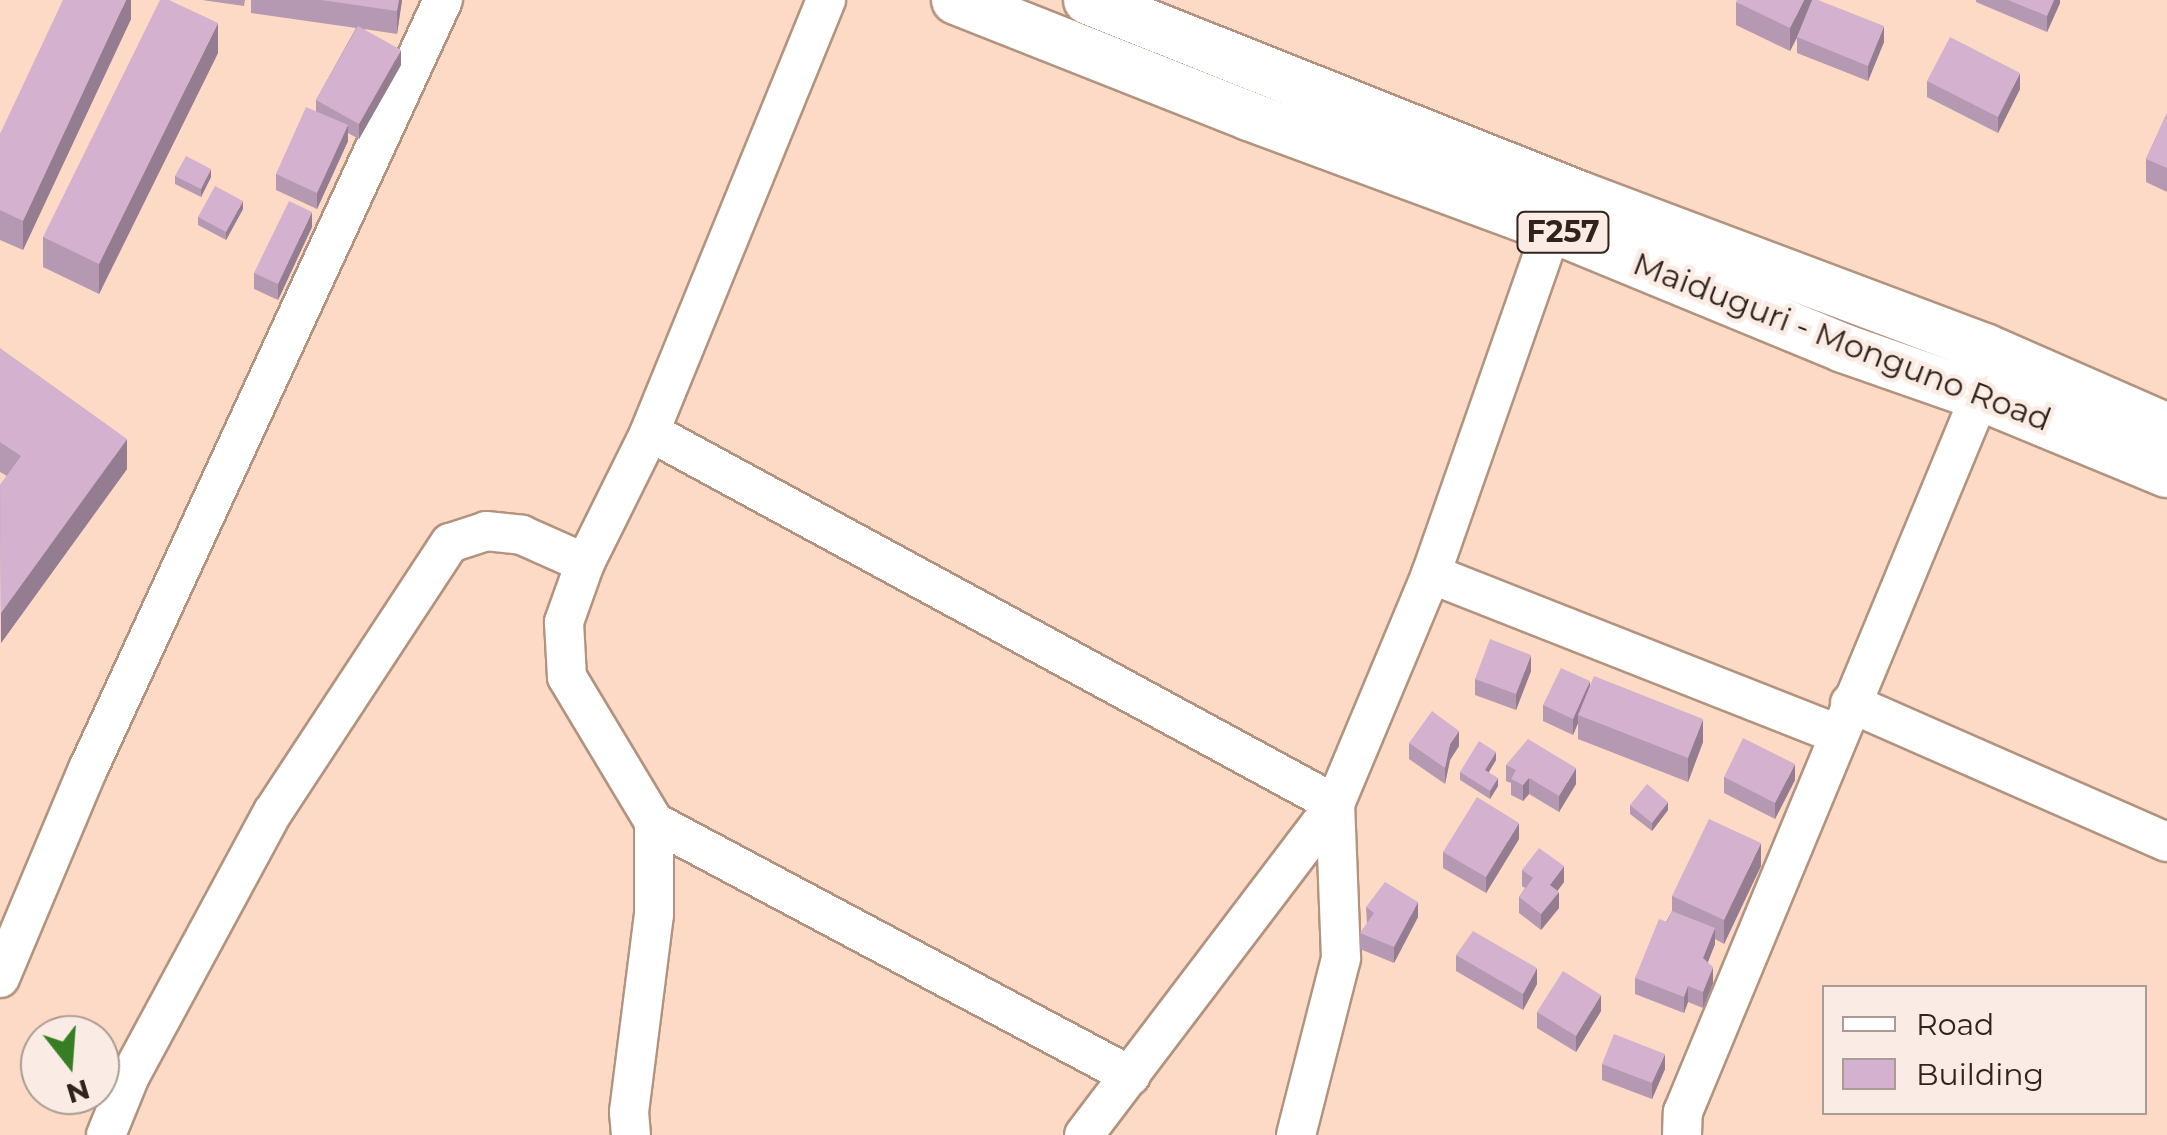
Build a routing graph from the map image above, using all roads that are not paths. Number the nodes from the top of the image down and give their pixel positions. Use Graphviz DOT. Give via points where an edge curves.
graph roads {
  1 [pos="443,0"];
  2 [pos="826,0"];
  3 [pos="956,0"];
  4 [pos="1088,0"];
  5 [pos="1552,228"];
  6 [pos="1980,396"];
  7 [pos="2167,428"];
  8 [pos="650,432"];
  9 [pos="2167,473"];
  10 [pos="585,563"];
  11 [pos="1431,574"];
  12 [pos="1843,718"];
  13 [pos="1334,804"];
  14 [pos="654,822"];
  15 [pos="2167,842"];
  16 [pos="0,978"];
  17 [pos="1130,1076"];
  18 [pos="106,1135"];
  19 [pos="631,1135"];
  20 [pos="1084,1135"];
  21 [pos="1296,1135"];
  22 [pos="1682,1135"];
  1 -- 16 [label="street" via="88,769"];
  2 -- 8 [label="street"];
  3 -- 5 [label="main road, Maiduguri - Monguno Road / F257"];
  4 -- 7 [label="main road, Maiduguri - Monguno Road / F257" via="1583,198 1985,348"];
  5 -- 6 [label="main road, Maiduguri - Monguno Road / F257" via="1843,348"];
  5 -- 11 [label="street"];
  6 -- 9 [label="main road, Maiduguri - Monguno Road / F257"];
  6 -- 12 [label="street"];
  8 -- 10 [label="street"];
  8 -- 13 [label="street"];
  10 -- 14 [label="street" via="564,622 568,676"];
  10 -- 18 [label="street" via="522,535 486,531 450,544 273,812 130,1076"];
  11 -- 12 [label="street"];
  11 -- 13 [label="street"];
  12 -- 15 [label="street"];
  12 -- 22 [label="street" via="1684,1112"];
  13 -- 17 [label="street"];
  13 -- 21 [label="street" via="1341,958"];
  14 -- 17 [label="street"];
  14 -- 19 [label="street" via="654,916"];
  17 -- 20 [label="street"];
}
